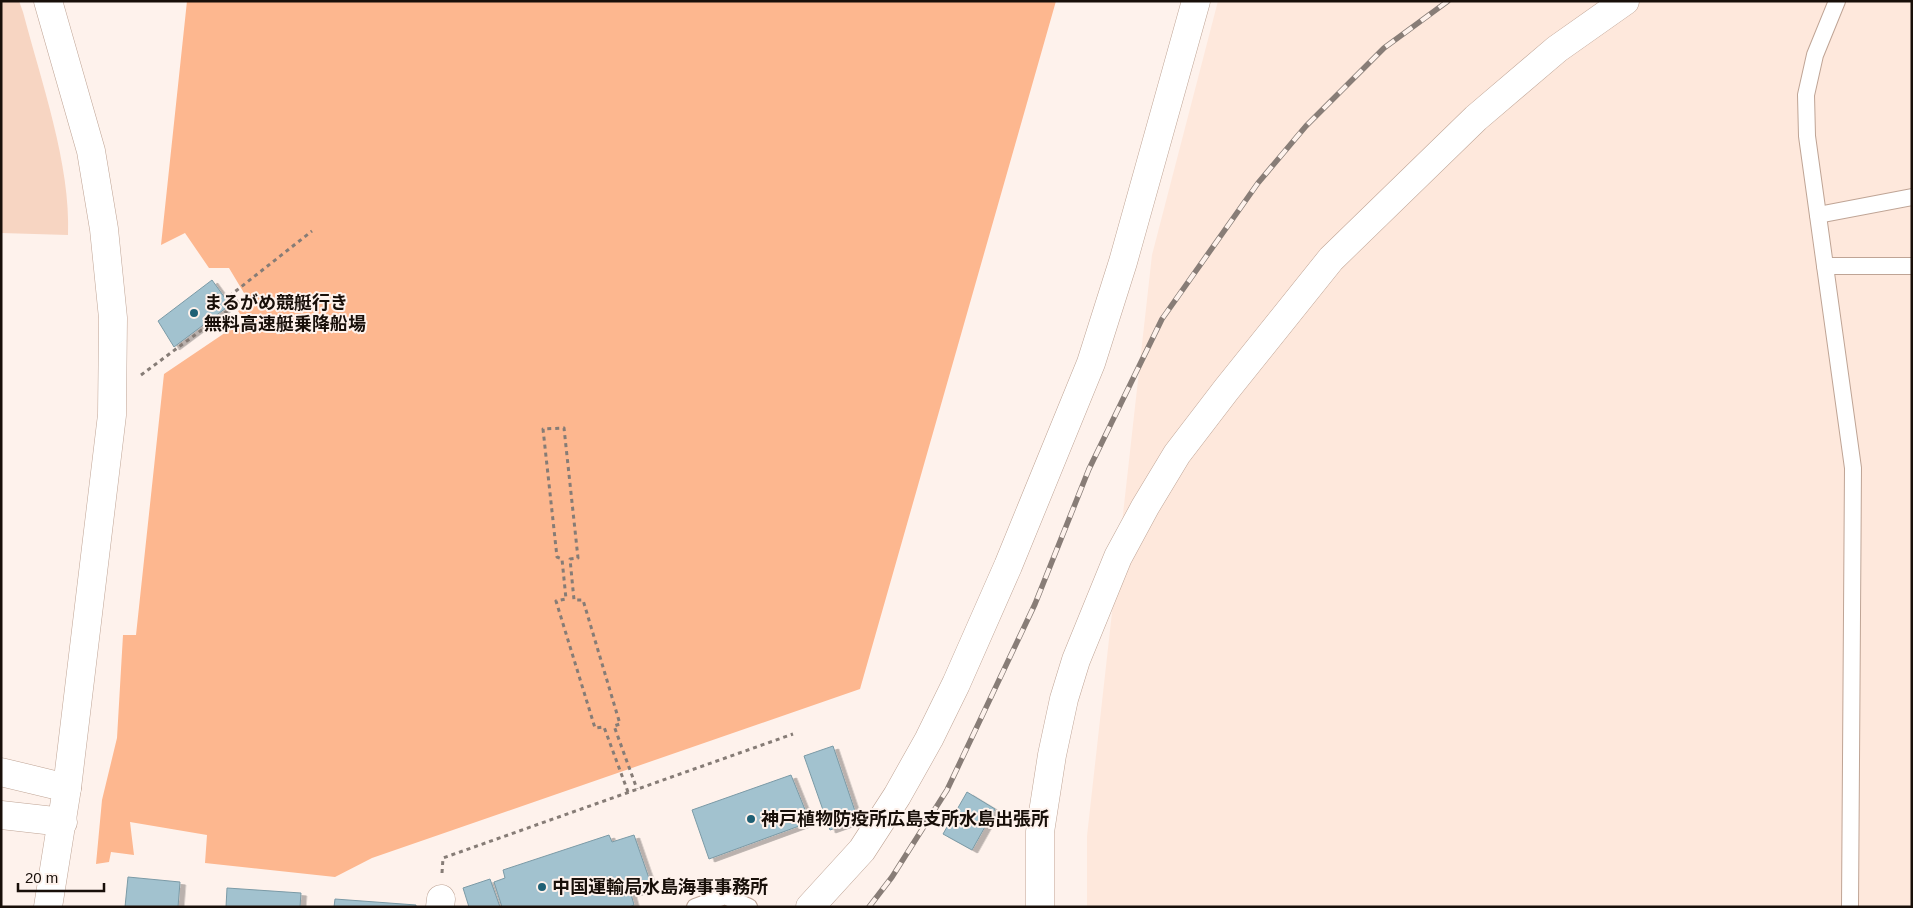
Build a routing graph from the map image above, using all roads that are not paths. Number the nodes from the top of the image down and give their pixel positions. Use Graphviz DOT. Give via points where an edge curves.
graph roads {
  1 [pos="48,1"];
  2 [pos="1196,1"];
  3 [pos="1625,1"];
  4 [pos="1837,1"];
  5 [pos="1912,197"];
  6 [pos="1818,215"];
  7 [pos="1825,266"];
  8 [pos="1912,266"];
  9 [pos="1,772"];
  10 [pos="67,788"];
  11 [pos="1,815"];
  12 [pos="62,822"];
  13 [pos="48,907"];
  14 [pos="695,907"];
  15 [pos="749,907"];
  16 [pos="810,907"];
  17 [pos="1040,907"];
  18 [pos="1850,907"];
  1 -- 10 [label="street" via="91,151 104,229 113,318 112,415"];
  2 -- 16 [label="street" via="1124,262 1090,363 1008,566 930,739 862,850"];
  3 -- 17 [label="street" via="1557,49 1476,118 1331,259 1177,454 1144,507 1118,558 1076,660 1064,699 1040,832"];
  4 -- 6 [label="lane" via="1815,55 1806,95 1807,136"];
  5 -- 6 [label="lane"];
  6 -- 7 [label="lane"];
  7 -- 8 [label="lane"];
  7 -- 18 [label="lane" via="1853,468"];
  9 -- 10 [label="street"];
  10 -- 12 [label="street"];
  11 -- 12 [label="street"];
  12 -- 13 [label="street"];
  14 -- 15 [label="lane" via="725,896"];
}
